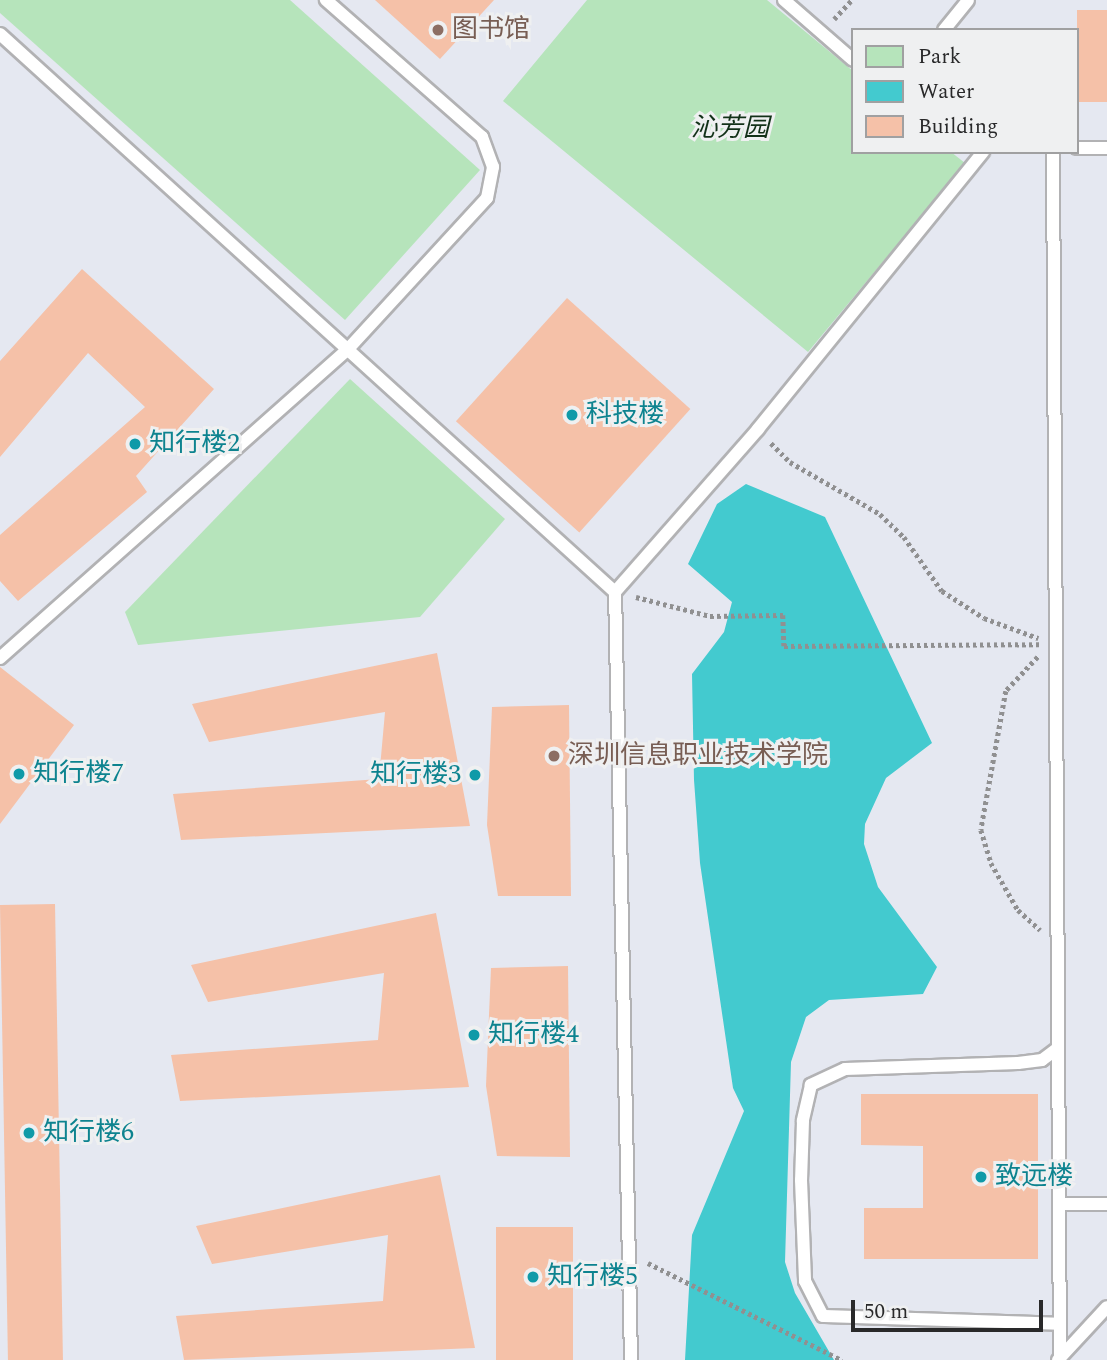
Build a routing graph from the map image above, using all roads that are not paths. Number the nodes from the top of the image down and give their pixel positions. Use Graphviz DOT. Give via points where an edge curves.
graph roads {
  1 [pos="326,0"];
  2 [pos="784,0"];
  3 [pos="968,0"];
  4 [pos="946,28"];
  5 [pos="0,34"];
  6 [pos="852,59"];
  7 [pos="1079,148"];
  8 [pos="1107,148"];
  9 [pos="981,154"];
  10 [pos="1053,154"];
  11 [pos="349,348"];
  12 [pos="615,592"];
  13 [pos="0,658"];
  14 [pos="1058,1048"];
  15 [pos="1107,1204"];
  16 [pos="1059,1205"];
  17 [pos="1107,1307"];
  18 [pos="1060,1324"];
  19 [pos="1058,1359"];
  20 [pos="631,1360"];
  1 -- 11 [label="lane" via="482,137 493,167 486,198"];
  2 -- 6 [label="lane"];
  3 -- 4 [label="lane"];
  5 -- 11 [label="lane"];
  7 -- 8 [label="lane"];
  9 -- 12 [label="lane" via="758,429"];
  10 -- 14 [label="lane"];
  11 -- 12 [label="lane"];
  11 -- 13 [label="lane"];
  12 -- 20 [label="lane"];
  14 -- 16 [label="lane"];
  14 -- 18 [label="lane" via="1042,1060 1018,1063 845,1069 811,1086 803,1121 801,1180 805,1281 823,1316"];
  15 -- 16 [label="lane"];
  16 -- 18 [label="lane"];
  17 -- 19 [label="lane"];
  18 -- 19 [label="lane"];
}
